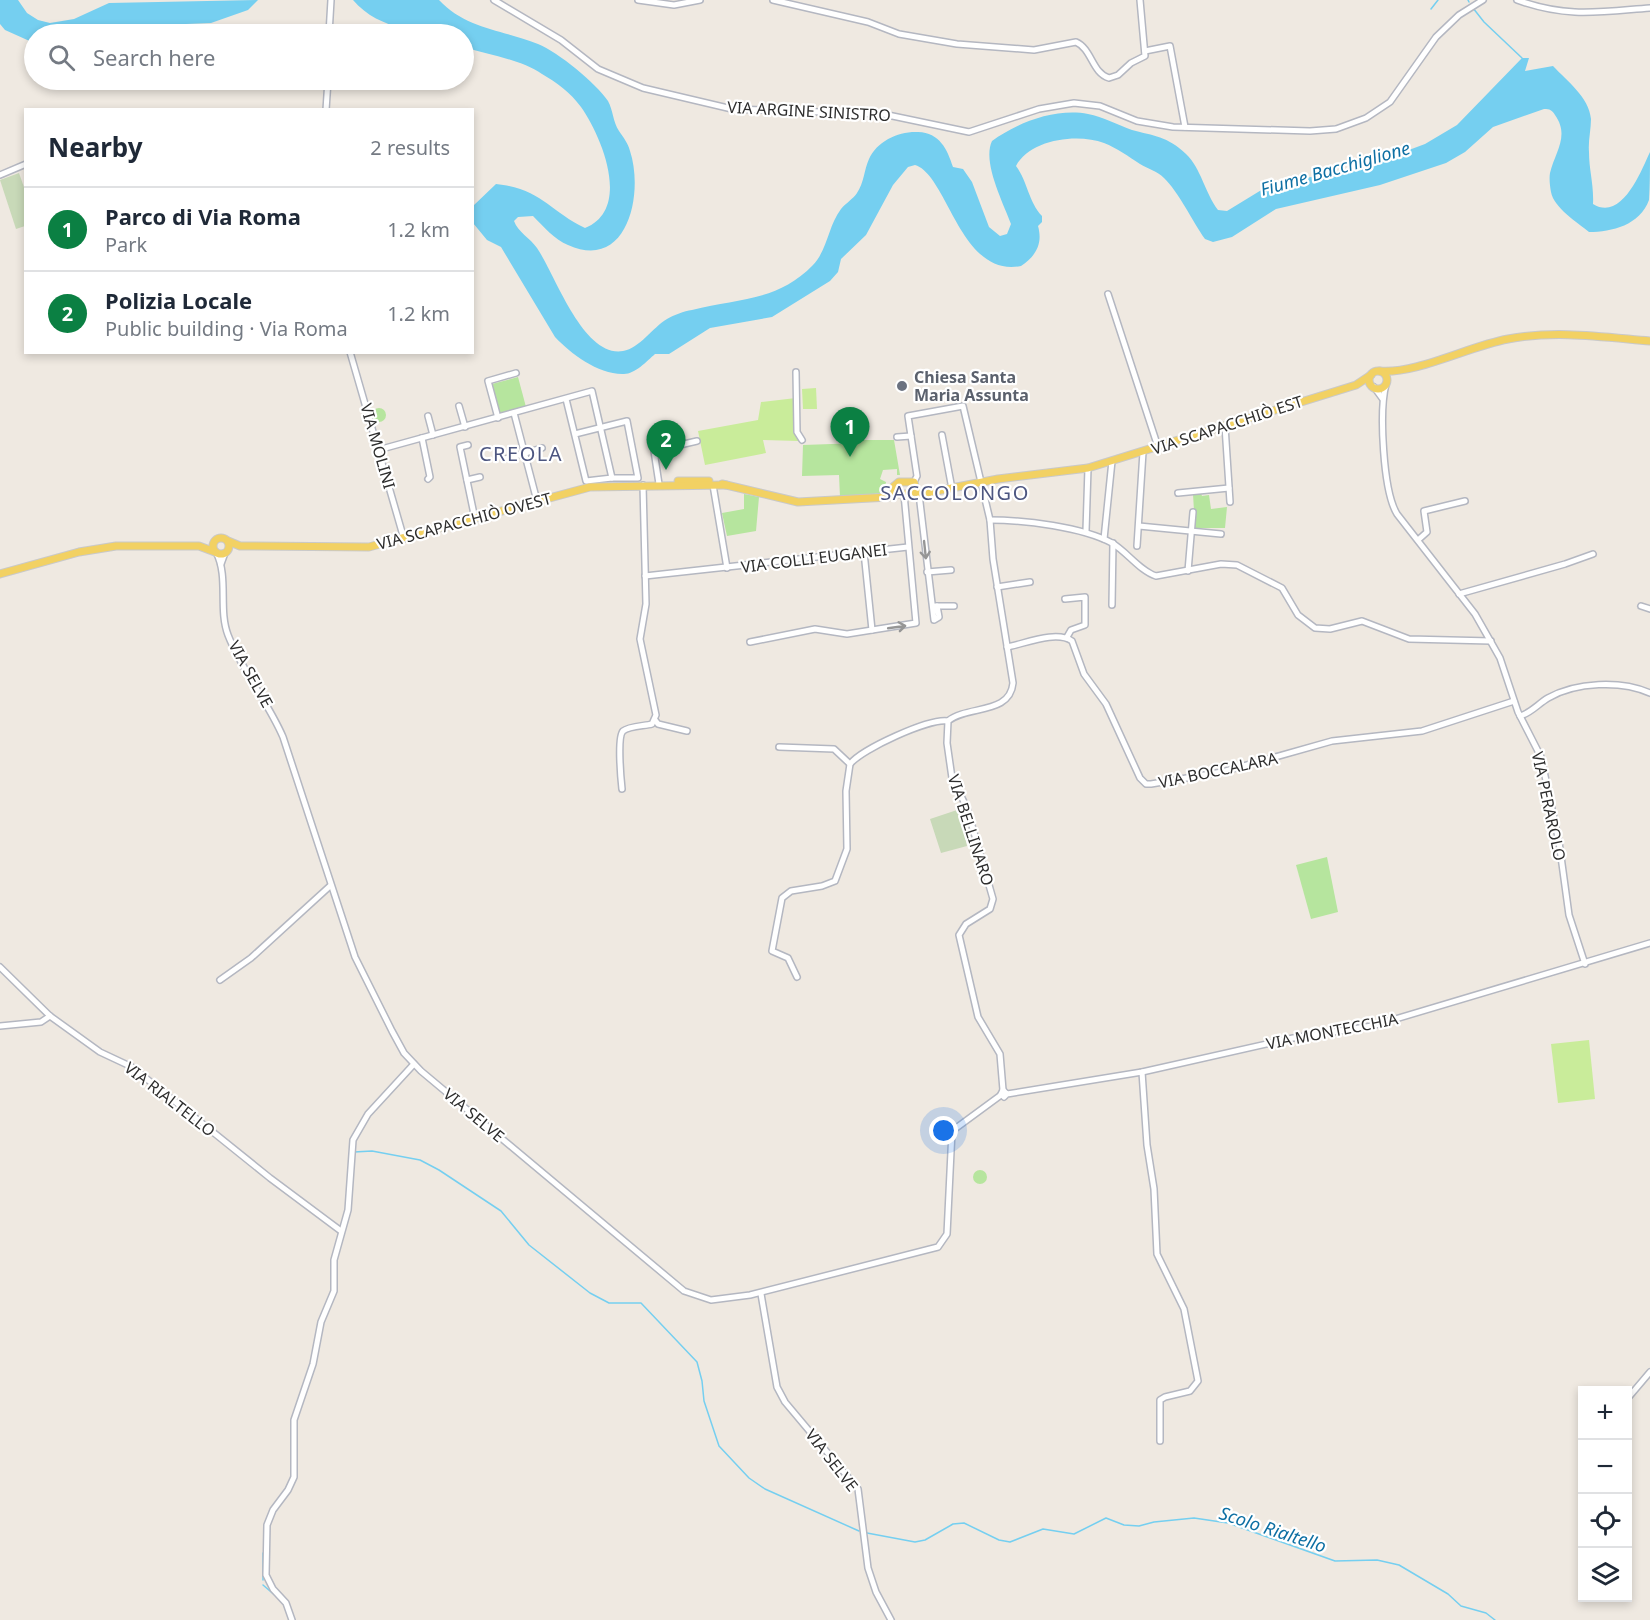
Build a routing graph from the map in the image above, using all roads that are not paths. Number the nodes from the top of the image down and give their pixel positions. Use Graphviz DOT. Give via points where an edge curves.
graph roads {
  1 [pos="331,0"];
  2 [pos="494,0"];
  3 [pos="638,0"];
  4 [pos="700,0"];
  5 [pos="773,0"];
  6 [pos="1140,0"];
  7 [pos="1483,0"];
  8 [pos="1516,0"];
  9 [pos="1650,8"];
  10 [pos="330,24"];
  11 [pos="1145,51"];
  12 [pos="327,90"];
  13 [pos="326,108"];
  14 [pos="1185,128"];
  15 [pos="24,165"];
  16 [pos="0,175"];
  17 [pos="1108,294"];
  18 [pos="1650,341"];
  19 [pos="351,354"];
  20 [pos="1402,370"];
  21 [pos="1380,371"];
  22 [pos="796,372"];
  23 [pos="516,373"];
  24 [pos="1371,375"];
  25 [pos="1386,383"];
  26 [pos="1356,384"];
  27 [pos="1374,387"];
  28 [pos="566,399"];
  29 [pos="1383,399"];
  30 [pos="459,406"];
  31 [pos="514,413"];
  32 [pos="428,416"];
  33 [pos="498,418"];
  34 [pos="672,425"];
  35 [pos="1225,426"];
  36 [pos="465,427"];
  37 [pos="601,427"];
  38 [pos="575,434"];
  39 [pos="433,435"];
  40 [pos="942,435"];
  41 [pos="911,436"];
  42 [pos="897,437"];
  43 [pos="422,438"];
  44 [pos="802,440"];
  45 [pos="697,441"];
  46 [pos="468,445"];
  47 [pos="676,446"];
  48 [pos="1158,447"];
  49 [pos="542,448"];
  50 [pos="378,450"];
  51 [pos="1143,452"];
  52 [pos="524,453"];
  53 [pos="506,459"];
  54 [pos="1112,461"];
  55 [pos="1088,468"];
  56 [pos="480,477"];
  57 [pos="612,478"];
  58 [pos="428,479"];
  59 [pos="467,480"];
  60 [pos="599,482"];
  61 [pos="627,482"];
  62 [pos="914,482"];
  63 [pos="981,482"];
  64 [pos="662,484"];
  65 [pos="647,485"];
  66 [pos="713,485"];
  67 [pos="726,485"];
  68 [pos="1229,488"];
  69 [pos="952,489"];
  70 [pos="917,493"];
  71 [pos="1178,493"];
  72 [pos="901,495"];
  73 [pos="537,501"];
  74 [pos="1465,501"];
  75 [pos="1230,502"];
  76 [pos="1193,512"];
  77 [pos="475,519"];
  78 [pos="990,520"];
  79 [pos="1138,526"];
  80 [pos="1086,531"];
  81 [pos="1191,531"];
  82 [pos="1221,534"];
  83 [pos="404,539"];
  84 [pos="906,539"];
  85 [pos="1104,539"];
  86 [pos="216,540"];
  87 [pos="1418,540"];
  88 [pos="228,541"];
  89 [pos="1113,543"];
  90 [pos="199,546"];
  91 [pos="240,546"];
  92 [pos="1137,546"];
  93 [pos="901,548"];
  94 [pos="908,549"];
  95 [pos="888,550"];
  96 [pos="215,552"];
  97 [pos="227,552"];
  98 [pos="864,552"];
  99 [pos="1593,554"];
  100 [pos="221,564"];
  101 [pos="727,568"];
  102 [pos="951,570"];
  103 [pos="1188,571"];
  104 [pos="927,572"];
  105 [pos="0,574"];
  106 [pos="645,576"];
  107 [pos="1029,582"];
  108 [pos="997,587"];
  109 [pos="1459,594"];
  110 [pos="1065,599"];
  111 [pos="1112,605"];
  112 [pos="934,606"];
  113 [pos="954,606"];
  114 [pos="1641,606"];
  115 [pos="1650,609"];
  116 [pos="917,618"];
  117 [pos="872,630"];
  118 [pos="1067,637"];
  119 [pos="1491,641"];
  120 [pos="750,642"];
  121 [pos="1007,647"];
  122 [pos="1650,693"];
  123 [pos="1514,701"];
  124 [pos="1520,716"];
  125 [pos="655,720"];
  126 [pos="948,721"];
  127 [pos="687,731"];
  128 [pos="779,747"];
  129 [pos="850,764"];
  130 [pos="622,789"];
  131 [pos="330,886"];
  132 [pos="1650,944"];
  133 [pos="1585,964"];
  134 [pos="0,967"];
  135 [pos="796,977"];
  136 [pos="220,980"];
  137 [pos="50,1016"];
  138 [pos="0,1026"];
  139 [pos="414,1064"];
  140 [pos="1142,1072"];
  141 [pos="1004,1093"];
  142 [pos="341,1231"];
  143 [pos="761,1294"];
  144 [pos="1650,1372"];
  145 [pos="1632,1393"];
  146 [pos="1160,1441"];
  147 [pos="292,1620"];
  148 [pos="891,1620"];
  1 -- 10 [label="street"];
  2 -- 14 [label="street, VIA ARGINE SINISTRO" via="561,40 608,75 717,106 884,114 977,132 1039,109 1074,103 1100,106 1137,121"];
  3 -- 4 [label="street" via="681,4"];
  5 -- 11 [label="street" via="868,22 899,34 957,44 1034,50 1076,42 1083,46 1100,73 1109,78 1143,58"];
  6 -- 11 [label="street"];
  7 -- 14 [label="street, VIA ARGINE SINISTRO" via="1459,15 1436,37 1390,102 1352,125 1310,131"];
  8 -- 9 [label="street" via="1553,12 1580,14"];
  11 -- 14 [label="street" via="1170,46"];
  12 -- 13 [label="street"];
  15 -- 16 [label="street"];
  17 -- 48 [label="street"];
  18 -- 20 [label="main road, VIA SCAPACCHIÒ EST" via="1574,335 1521,336"];
  19 -- 50 [label="street, VIA MOLINI"];
  20 -- 21 [label="main road, VIA SCAPACCHIÒ EST"];
  20 -- 25 [label="main road, VIA SCAPACCHIÒ EST"];
  21 -- 24 [label="main road, VIA SCAPACCHIÒ EST"];
  21 -- 25 [label="main road" via="1386,375"];
  22 -- 44 [label="street" via="797,432"];
  23 -- 33 [label="street" via="489,381"];
  24 -- 26 [label="main road, VIA SCAPACCHIÒ EST"];
  24 -- 27 [label="main road"];
  25 -- 27 [label="main road, VIA SCAPACCHIÒ EST"];
  25 -- 29 [label="street, VIA PERAROLO"];
  26 -- 27 [label="main road, VIA SCAPACCHIÒ EST"];
  26 -- 35 [label="main road, VIA SCAPACCHIÒ EST"];
  27 -- 29 [label="street"];
  28 -- 31 [label="street"];
  28 -- 37 [label="street" via="592,392"];
  28 -- 38 [label="street"];
  29 -- 87 [label="street, VIA PERAROLO" via="1384,465 1389,497"];
  30 -- 36 [label="street"];
  31 -- 33 [label="street"];
  31 -- 52 [label="street"];
  32 -- 39 [label="street"];
  33 -- 36 [label="street"];
  34 -- 47 [label="street"];
  35 -- 48 [label="main road, VIA SCAPACCHIÒ EST"];
  35 -- 68 [label="street"];
  36 -- 39 [label="street"];
  37 -- 38 [label="street"];
  37 -- 57 [label="street"];
  37 -- 61 [label="street" via="627,421 638,477"];
  38 -- 60 [label="street" via="586,481"];
  39 -- 43 [label="street"];
  40 -- 69 [label="street"];
  41 -- 42 [label="street"];
  41 -- 62 [label="street" via="917,476"];
  41 -- 63 [label="street" via="908,416 963,406"];
  43 -- 50 [label="street"];
  43 -- 58 [label="street"];
  45 -- 47 [label="street"];
  46 -- 59 [label="street" via="460,447"];
  47 -- 64 [label="street" via="654,451"];
  48 -- 51 [label="main road, VIA SCAPACCHIÒ EST"];
  49 -- 52 [label="street"];
  50 -- 83 [label="street, VIA MOLINI"];
  51 -- 54 [label="main road, VIA SCAPACCHIÒ EST"];
  51 -- 79 [label="street"];
  52 -- 53 [label="street"];
  52 -- 73 [label="street"];
  54 -- 55 [label="main road, VIA SCAPACCHIÒ EST"];
  54 -- 85 [label="street"];
  55 -- 63 [label="main road, VIA SCAPACCHIÒ EST"];
  55 -- 80 [label="street"];
  56 -- 59 [label="street"];
  57 -- 60 [label="street"];
  57 -- 61 [label="street"];
  59 -- 77 [label="street"];
  60 -- 61 [label="main road, VIA SCAPACCHIÒ OVEST"];
  60 -- 73 [label="main road, VIA SCAPACCHIÒ OVEST"];
  61 -- 65 [label="main road, VIA SCAPACCHIÒ OVEST"];
  62 -- 70 [label="main road"];
  62 -- 72 [label="main road" via="897,483 893,487"];
  63 -- 69 [label="main road, VIA SCAPACCHIÒ EST"];
  63 -- 78 [label="street"];
  64 -- 65 [label="main road, VIA SCAPACCHIÒ OVEST"];
  64 -- 66 [label="main road"];
  64 -- 67 [label="main road" via="693,479"];
  65 -- 106 [label="street"];
  66 -- 67 [label="main road"];
  66 -- 101 [label="street, VIA COLLI EUGANEI"];
  67 -- 72 [label="main road, VIA SCAPACCHIÒ EST" via="803,502"];
  68 -- 71 [label="street"];
  68 -- 75 [label="street"];
  69 -- 70 [label="main road, VIA SCAPACCHIÒ EST"];
  70 -- 72 [label="main road, VIA SCAPACCHIÒ EST"];
  70 -- 104 [label="street, one-way"];
  72 -- 84 [label="street, VIA COLLI EUGANEI"];
  73 -- 77 [label="main road, VIA SCAPACCHIÒ OVEST"];
  74 -- 87 [label="street" via="1424,511 1427,532"];
  76 -- 81 [label="street"];
  77 -- 83 [label="main road, VIA SCAPACCHIÒ OVEST"];
  78 -- 80 [label="street"];
  78 -- 108 [label="street"];
  79 -- 81 [label="street"];
  79 -- 92 [label="street"];
  80 -- 85 [label="street"];
  81 -- 82 [label="street"];
  81 -- 103 [label="street"];
  83 -- 91 [label="main road, VIA SCAPACCHIÒ OVEST" via="362,547"];
  84 -- 93 [label="street, VIA COLLI EUGANEI"];
  84 -- 94 [label="street, VIA COLLI EUGANEI"];
  85 -- 89 [label="street"];
  86 -- 88 [label="main road, VIA SCAPACCHIÒ OVEST"];
  86 -- 90 [label="main road, VIA SCAPACCHIÒ OVEST"];
  86 -- 96 [label="main road"];
  87 -- 109 [label="street, VIA PERAROLO"];
  88 -- 91 [label="main road, VIA SCAPACCHIÒ OVEST"];
  88 -- 97 [label="main road"];
  89 -- 103 [label="street" via="1153,575"];
  89 -- 111 [label="street"];
  90 -- 96 [label="main road, VIA SCAPACCHIÒ OVEST"];
  90 -- 105 [label="main road, VIA SCAPACCHIÒ OVEST" via="106,547"];
  91 -- 97 [label="main road, VIA SCAPACCHIÒ OVEST"];
  93 -- 94 [label="street, VIA COLLI EUGANEI"];
  93 -- 95 [label="street, VIA COLLI EUGANEI"];
  94 -- 95 [label="street"];
  94 -- 116 [label="street"];
  95 -- 98 [label="street, VIA COLLI EUGANEI"];
  96 -- 97 [label="main road, VIA SCAPACCHIÒ OVEST"];
  96 -- 100 [label="street, VIA SELVE"];
  97 -- 100 [label="street, VIA SELVE"];
  98 -- 101 [label="street, VIA COLLI EUGANEI"];
  98 -- 117 [label="street"];
  99 -- 109 [label="street"];
  100 -- 131 [label="street, VIA SELVE" via="228,633 283,737"];
  101 -- 106 [label="street, VIA COLLI EUGANEI"];
  102 -- 104 [label="street"];
  103 -- 119 [label="street" via="1221,564 1243,567 1282,588 1298,615 1315,628 1362,621 1409,639"];
  104 -- 112 [label="street"];
  106 -- 125 [label="street" via="646,609 640,639"];
  107 -- 108 [label="street"];
  108 -- 121 [label="street"];
  109 -- 119 [label="street, VIA PERAROLO"];
  110 -- 118 [label="street" via="1085,597 1085,625 1071,630"];
  112 -- 113 [label="street"];
  112 -- 116 [label="street" via="932,618"];
  114 -- 115 [label="street"];
  117 -- 116 [label="street, one-way" via="913,625"];
  117 -- 120 [label="street" via="847,634 815,629"];
  118 -- 121 [label="street"];
  118 -- 123 [label="street, VIA BOCCALARA" via="1076,646 1084,674 1106,704 1146,784 1222,772 1332,741 1422,731"];
  119 -- 123 [label="street, VIA PERAROLO"];
  121 -- 126 [label="street" via="1012,683 1006,700 961,713"];
  122 -- 124 [label="street" via="1591,686 1551,697"];
  123 -- 124 [label="street, VIA PERAROLO"];
  124 -- 133 [label="street, VIA PERAROLO" via="1541,757 1569,915"];
  125 -- 127 [label="street"];
  125 -- 130 [label="street" via="626,729 622,734"];
  126 -- 129 [label="street" via="940,720 902,735 863,753"];
  126 -- 141 [label="street, VIA BELLINARO" via="952,778 967,808 993,898 990,909 960,931 959,941 978,1017 1000,1054"];
  128 -- 129 [label="street" via="834,749"];
  129 -- 135 [label="street" via="846,791 847,849 835,881 791,891 782,898 778,909 772,951 788,958"];
  131 -- 136 [label="street"];
  131 -- 139 [label="street, VIA SELVE" via="366,980"];
  132 -- 133 [label="street, VIA MONTECCHIA"];
  133 -- 140 [label="street, VIA MONTECCHIA" via="1398,1020 1293,1038"];
  134 -- 137 [label="street, VIA RIALTELLO"];
  137 -- 138 [label="street" via="40,1023"];
  137 -- 142 [label="street, VIA RIALTELLO" via="100,1052 132,1067"];
  139 -- 142 [label="street" via="356,1131 351,1148 348,1210"];
  139 -- 143 [label="street, VIA SELVE" via="684,1291 711,1300"];
  140 -- 141 [label="street, VIA MONTECCHIA"];
  140 -- 146 [label="street" via="1157,1254 1184,1309 1198,1381 1191,1391 1160,1400"];
  141 -- 143 [label="street" via="952,1131 948,1226 942,1245"];
  142 -- 147 [label="street" via="334,1260 334,1291 321,1322 313,1364 294,1420 294,1477 267,1525 266,1575 286,1603"];
  143 -- 148 [label="street, VIA SELVE" via="777,1387 785,1402 854,1483 861,1500 862,1531 872,1581"];
  144 -- 145 [label="street"];
}
